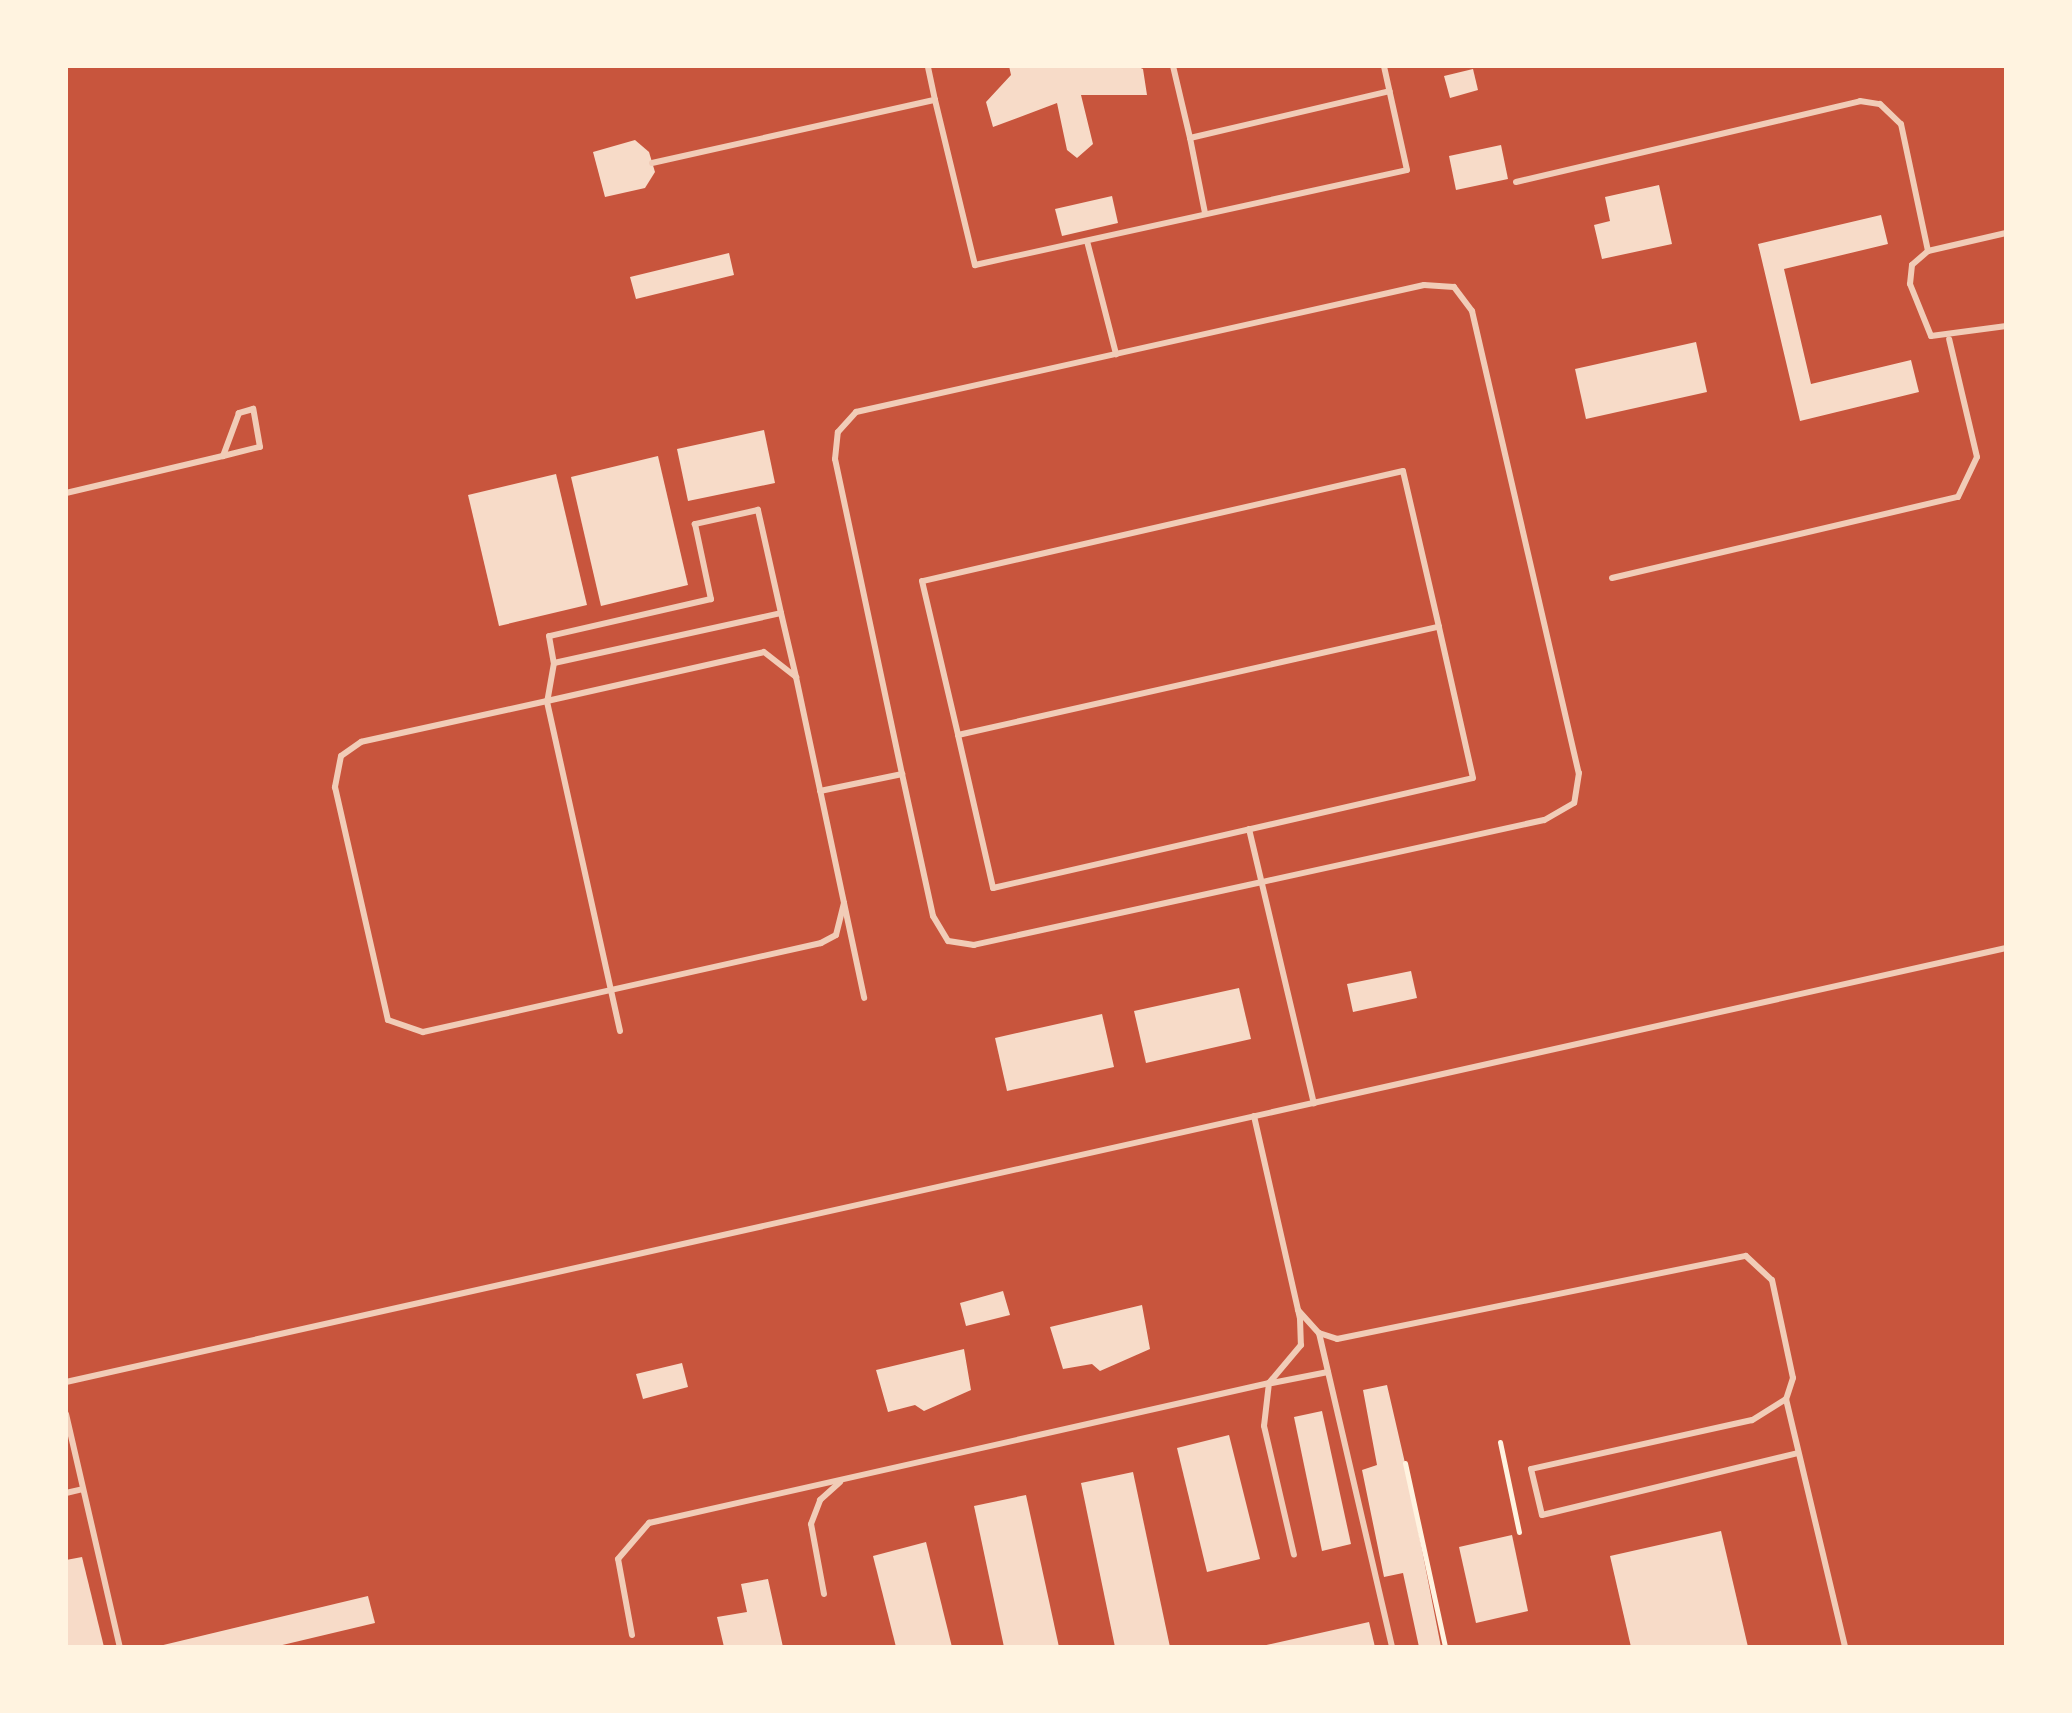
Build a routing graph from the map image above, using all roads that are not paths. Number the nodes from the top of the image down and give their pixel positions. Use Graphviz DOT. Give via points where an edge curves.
graph roads {
  1 [pos="928,66"];
  2 [pos="1173,66"];
  3 [pos="1384,66"];
  4 [pos="1390,91"];
  5 [pos="935,100"];
  6 [pos="1190,138"];
  7 [pos="652,163"];
  8 [pos="1516,182"];
  9 [pos="1205,213"];
  10 [pos="2006,233"];
  11 [pos="1087,241"];
  12 [pos="1928,251"];
  13 [pos="2006,326"];
  14 [pos="1949,339"];
  15 [pos="1116,354"];
  16 [pos="223,456"];
  17 [pos="66,493"];
  18 [pos="1612,578"];
  19 [pos="781,613"];
  20 [pos="1439,627"];
  21 [pos="554,663"];
  22 [pos="796,677"];
  23 [pos="547,701"];
  24 [pos="958,735"];
  25 [pos="902,774"];
  26 [pos="820,791"];
  27 [pos="1249,829"];
  28 [pos="1262,882"];
  29 [pos="844,903"];
  30 [pos="2006,948"];
  31 [pos="608,990"];
  32 [pos="864,998"];
  33 [pos="620,1031"];
  34 [pos="1314,1103"];
  35 [pos="1254,1116"];
  36 [pos="1298,1310"];
  37 [pos="1319,1333"];
  38 [pos="1328,1372"];
  39 [pos="66,1382"];
  40 [pos="1269,1383"];
  41 [pos="1786,1399"];
  42 [pos="66,1414"];
  43 [pos="1798,1453"];
  44 [pos="843,1479"];
  45 [pos="83,1489"];
  46 [pos="66,1493"];
  47 [pos="1294,1555"];
  48 [pos="824,1594"];
  49 [pos="632,1635"];
  50 [pos="120,1647"];
  51 [pos="1392,1647"];
  52 [pos="1845,1647"];
  1 -- 5 [label="lane"];
  2 -- 6 [label="lane"];
  3 -- 4 [label="lane"];
  4 -- 6 [label="lane"];
  4 -- 9 [label="lane" via="1407,170"];
  5 -- 7 [label="lane"];
  5 -- 11 [label="lane" via="975,265"];
  6 -- 9 [label="lane"];
  8 -- 12 [label="lane" via="1860,101 1880,104 1901,124"];
  9 -- 11 [label="lane"];
  10 -- 12 [label="lane"];
  11 -- 15 [label="lane"];
  12 -- 14 [label="lane" via="1912,265 1910,284 1921,324"];
  13 -- 14 [label="lane"];
  14 -- 18 [label="lane" via="1977,457 1958,497"];
  15 -- 25 [label="lane" via="856,412 838,432 835,459"];
  15 -- 28 [label="lane" via="1424,285 1454,287 1472,311 1579,773 1574,803 1544,820"];
  16 -- 16 [label="lane" via="260,447 253,409 239,413"];
  16 -- 17 [label="lane"];
  19 -- 21 [label="lane"];
  19 -- 21 [label="lane" via="758,510 708,521 695,524 711,599 549,636"];
  19 -- 22 [label="lane"];
  20 -- 24 [label="lane"];
  20 -- 24 [label="lane" via="1403,471 922,581"];
  20 -- 27 [label="lane" via="1473,778"];
  21 -- 23 [label="lane"];
  22 -- 23 [label="lane" via="764,652"];
  22 -- 26 [label="lane"];
  23 -- 31 [label="lane"];
  23 -- 31 [label="lane" via="361,742 341,756 335,787 379,1003 388,1020 423,1032"];
  24 -- 27 [label="lane" via="993,888"];
  25 -- 26 [label="lane"];
  25 -- 28 [label="lane" via="933,916 948,941 974,945"];
  26 -- 29 [label="lane"];
  27 -- 28 [label="lane"];
  28 -- 34 [label="lane"];
  29 -- 31 [label="lane" via="836,935 821,943"];
  29 -- 32 [label="lane"];
  30 -- 34 [label="lane"];
  31 -- 33 [label="lane"];
  34 -- 35 [label="lane"];
  35 -- 36 [label="lane"];
  35 -- 39 [label="lane"];
  36 -- 37 [label="lane"];
  36 -- 40 [label="lane" via="1301,1345"];
  37 -- 38 [label="lane"];
  37 -- 41 [label="lane" via="1337,1339 1746,1256 1772,1280 1793,1378"];
  38 -- 40 [label="lane"];
  38 -- 51 [label="lane"];
  40 -- 44 [label="lane"];
  40 -- 47 [label="lane" via="1264,1426"];
  41 -- 43 [label="lane"];
  41 -- 43 [label="lane" via="1752,1420 1531,1469 1542,1515"];
  42 -- 45 [label="lane"];
  43 -- 52 [label="lane"];
  44 -- 48 [label="lane" via="820,1500 811,1524"];
  44 -- 49 [label="lane" via="649,1523 630,1537 618,1559 618,1581"];
  45 -- 46 [label="lane"];
  45 -- 50 [label="lane"];
}
